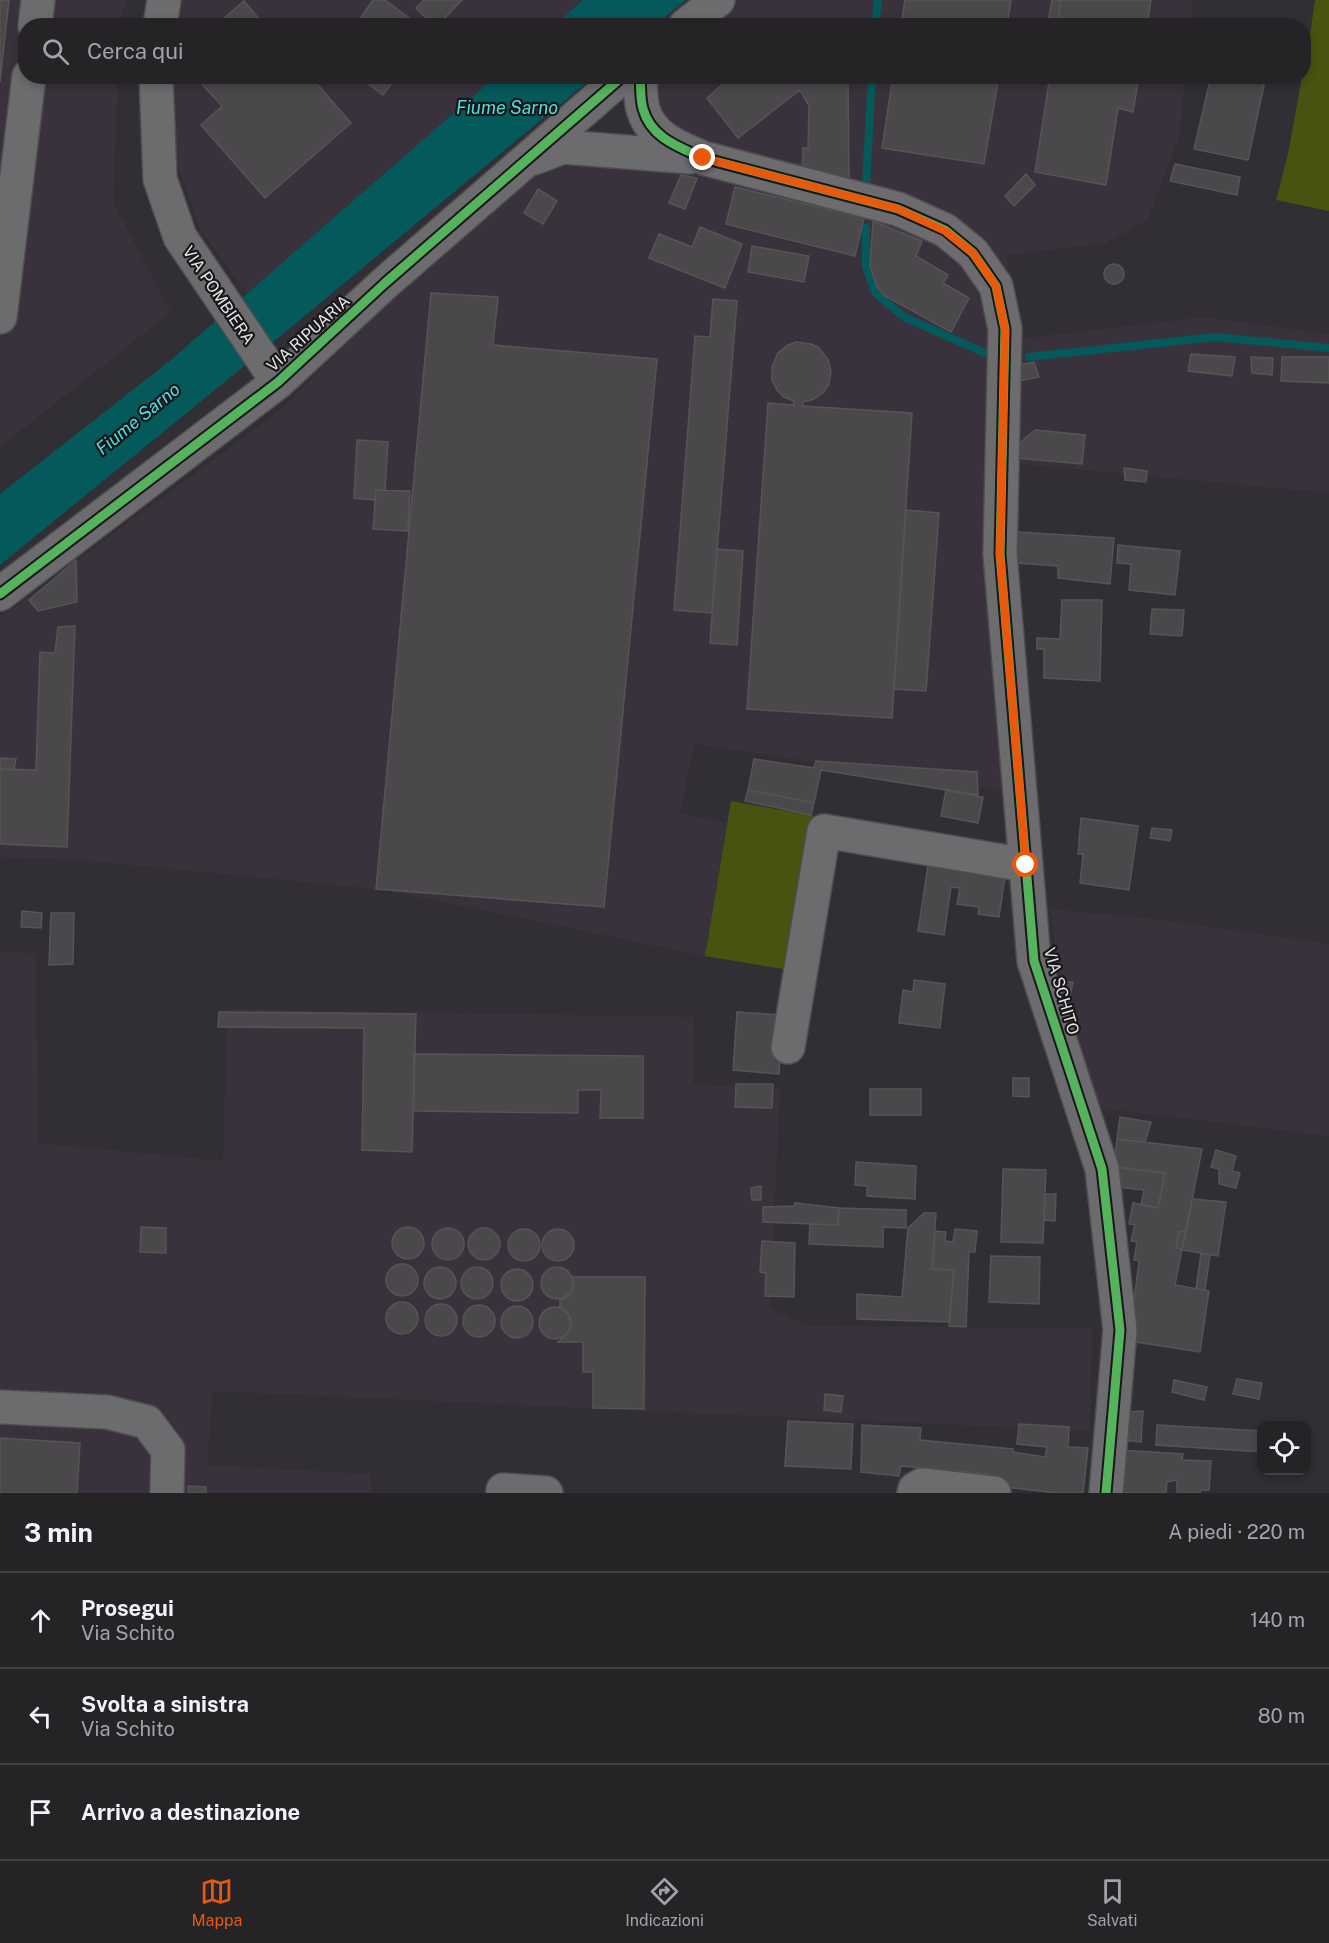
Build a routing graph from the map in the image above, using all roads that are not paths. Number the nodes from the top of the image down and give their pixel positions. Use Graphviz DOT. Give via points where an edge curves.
graph roads {
  1 [pos="38,0"];
  2 [pos="164,0"];
  3 [pos="718,0"];
  4 [pos="36,18"];
  5 [pos="161,18"];
  6 [pos="695,18"];
  7 [pos="28,84"];
  8 [pos="156,84"];
  9 [pos="614,84"];
  10 [pos="641,84"];
  11 [pos="703,158"];
  12 [pos="527,161"];
  13 [pos="0,316"];
  14 [pos="278,382"];
  15 [pos="0,594"];
  16 [pos="1026,865"];
  17 [pos="788,1047"];
  18 [pos="0,1407"];
  19 [pos="503,1490"];
  20 [pos="167,1493"];
  21 [pos="546,1493"];
  22 [pos="914,1493"];
  23 [pos="994,1493"];
  24 [pos="1106,1493"];
  1 -- 4 [label="street"];
  2 -- 5 [label="street"];
  3 -- 6 [label="street"];
  7 -- 13 [label="street"];
  8 -- 14 [label="street, VIA POMBIERA" via="160,178 180,237"];
  9 -- 12 [label="street, VIA RIPUARIA"];
  10 -- 11 [label="street, VIA SCHITO" via="643,109 651,126 676,146"];
  11 -- 12 [label="street" via="563,147"];
  11 -- 16 [label="street, VIA SCHITO" via="898,209 945,231 973,253 996,286 1005,329 1000,554"];
  12 -- 14 [label="street, VIA RIPUARIA" via="385,283"];
  14 -- 15 [label="street, VIA RIPUARIA"];
  16 -- 17 [label="street" via="824,831"];
  16 -- 24 [label="street, VIA SCHITO" via="1034,962 1102,1169 1120,1330"];
  18 -- 20 [label="street" via="107,1412 147,1422 168,1450"];
  19 -- 21 [label="street"];
  22 -- 23 [label="street" via="922,1485"];
}
